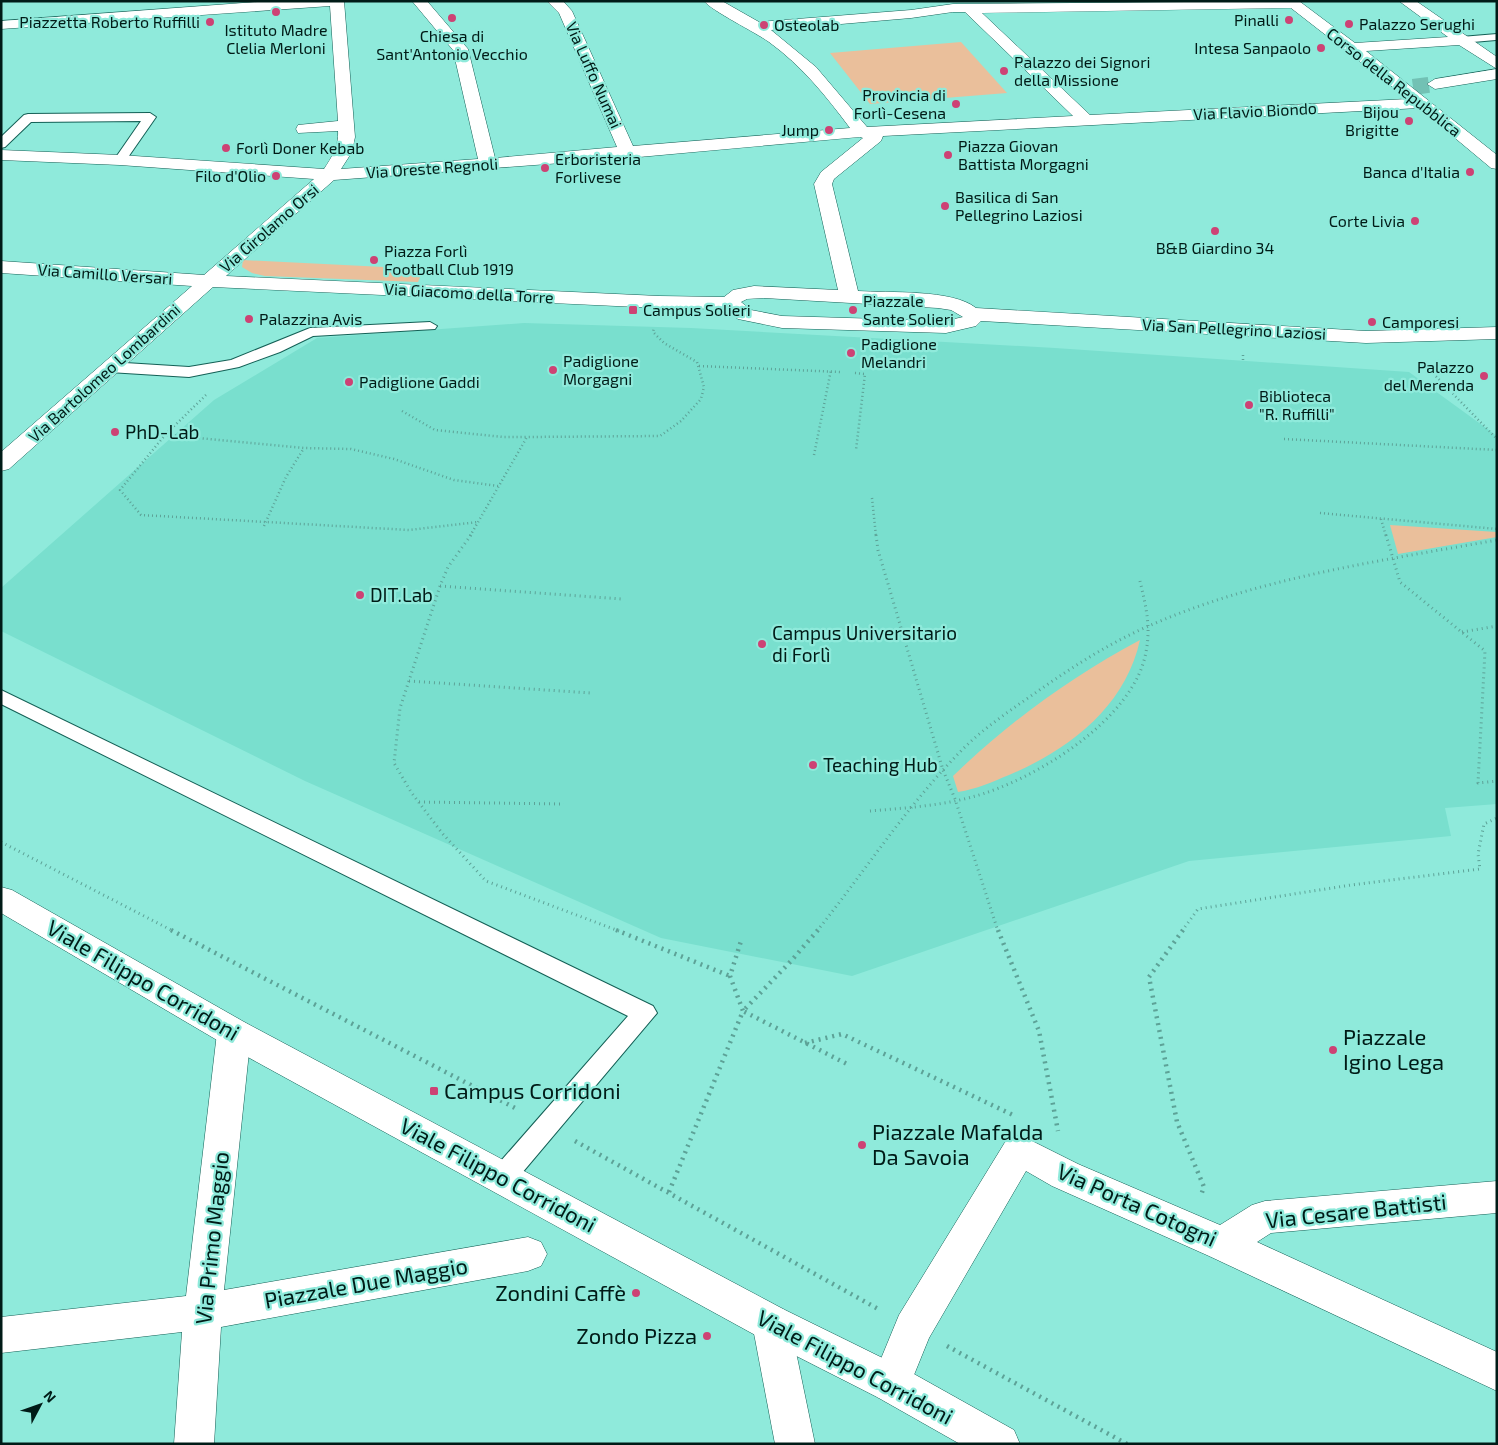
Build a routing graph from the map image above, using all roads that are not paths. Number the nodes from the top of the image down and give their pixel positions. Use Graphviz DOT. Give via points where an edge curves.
graph roads {
  1 [pos="335,1"];
  2 [pos="419,1"];
  3 [pos="554,1"];
  4 [pos="711,1"];
  5 [pos="1406,1"];
  6 [pos="295,2"];
  7 [pos="1292,3"];
  8 [pos="955,6"];
  9 [pos="170,8"];
  10 [pos="1,25"];
  11 [pos="757,27"];
  12 [pos="1496,37"];
  13 [pos="1461,40"];
  14 [pos="1352,48"];
  15 [pos="1497,64"];
  16 [pos="1497,74"];
  17 [pos="1435,84"];
  18 [pos="1423,103"];
  19 [pos="1086,120"];
  20 [pos="345,125"];
  21 [pos="304,129"];
  22 [pos="862,132"];
  23 [pos="1,144"];
  24 [pos="628,153"];
  25 [pos="1,155"];
  26 [pos="120,160"];
  27 [pos="488,164"];
  28 [pos="1497,164"];
  29 [pos="329,175"];
  30 [pos="1,267"];
  31 [pos="208,281"];
  32 [pos="849,297"];
  33 [pos="730,303"];
  34 [pos="972,314"];
  35 [pos="430,326"];
  36 [pos="1497,334"];
  37 [pos="110,367"];
  38 [pos="1,464"];
  39 [pos="1,696"];
  40 [pos="1,898"];
  41 [pos="234,1033"];
  42 [pos="502,1178"];
  43 [pos="1497,1197"];
  44 [pos="1222,1244"];
  45 [pos="528,1254"];
  46 [pos="203,1312"];
  47 [pos="771,1323"];
  48 [pos="1,1335"];
  49 [pos="1497,1372"];
  50 [pos="891,1384"];
  51 [pos="194,1444"];
  52 [pos="795,1444"];
  53 [pos="1000,1444"];
  1 -- 6 [label="street"];
  1 -- 20 [label="street, Via Girolamo Orsi"];
  2 -- 27 [label="street" via="460,48"];
  3 -- 24 [label="street, Via Luffo Numai" via="565,11"];
  4 -- 11 [label="street"];
  5 -- 13 [label="street"];
  6 -- 9 [label="street"];
  7 -- 8 [label="street"];
  7 -- 14 [label="street, Corso della Repubblica"];
  8 -- 11 [label="street" via="911,14"];
  8 -- 19 [label="street"];
  9 -- 10 [label="street"];
  11 -- 22 [label="street" via="792,52 823,83"];
  12 -- 13 [label="lane"];
  13 -- 14 [label="street"];
  13 -- 15 [label="street"];
  14 -- 18 [label="street, Corso della Repubblica" via="1408,87"];
  16 -- 17 [label="street"];
  18 -- 19 [label="street, Via Flavio Biondo"];
  18 -- 28 [label="street, Corso della Repubblica"];
  19 -- 22 [label="street"];
  20 -- 21 [label="street"];
  20 -- 29 [label="street, Via Girolamo Orsi" via="344,152"];
  22 -- 24 [label="street, Via Oreste Regnoli"];
  22 -- 32 [label="street" via="875,137 827,176 823,184"];
  23 -- 26 [label="lane" via="28,118 150,117"];
  24 -- 27 [label="street, Via Oreste Regnoli"];
  25 -- 26 [label="street, Via Oreste Regnoli"];
  26 -- 29 [label="street, Via Oreste Regnoli"];
  27 -- 29 [label="street, Via Oreste Regnoli"];
  29 -- 31 [label="street, Via Girolamo Orsi"];
  30 -- 31 [label="street, Via Camillo Versari"];
  31 -- 33 [label="street, Via Giacomo della Torre"];
  31 -- 37 [label="street, Via Bartolomeo Lombardini"];
  32 -- 33 [label="street" via="743,293 732,298"];
  32 -- 34 [label="street" via="938,302"];
  33 -- 34 [label="street" via="745,315 762,319 845,325 946,327 969,322 974,318"];
  34 -- 36 [label="street, Via San Pellegrino Laziosi" via="1366,337"];
  35 -- 37 [label="lane" via="310,332 234,364 189,372"];
  37 -- 38 [label="street, Via Bartolomeo Lombardini"];
  39 -- 42 [label="lane" via="645,1013"];
  40 -- 41 [label="street, Viale Filippo Corridoni"];
  41 -- 42 [label="street, Viale Filippo Corridoni"];
  41 -- 46 [label="street, Via Primo Maggio"];
  42 -- 47 [label="street, Viale Filippo Corridoni"];
  43 -- 44 [label="street, Via Cesare Battisti" via="1264,1217"];
  44 -- 49 [label="street, Via Porta Cotogni"];
  44 -- 50 [label="street, Via Porta Cotogni" via="1066,1175 1020,1150 913,1328"];
  45 -- 46 [label="street, Piazzale Due Maggio"];
  46 -- 48 [label="street, Piazzale Due Maggio"];
  46 -- 51 [label="street, Via Primo Maggio"];
  47 -- 50 [label="street, Viale Filippo Corridoni"];
  47 -- 52 [label="street"];
  50 -- 53 [label="street, Viale Filippo Corridoni"];
}
